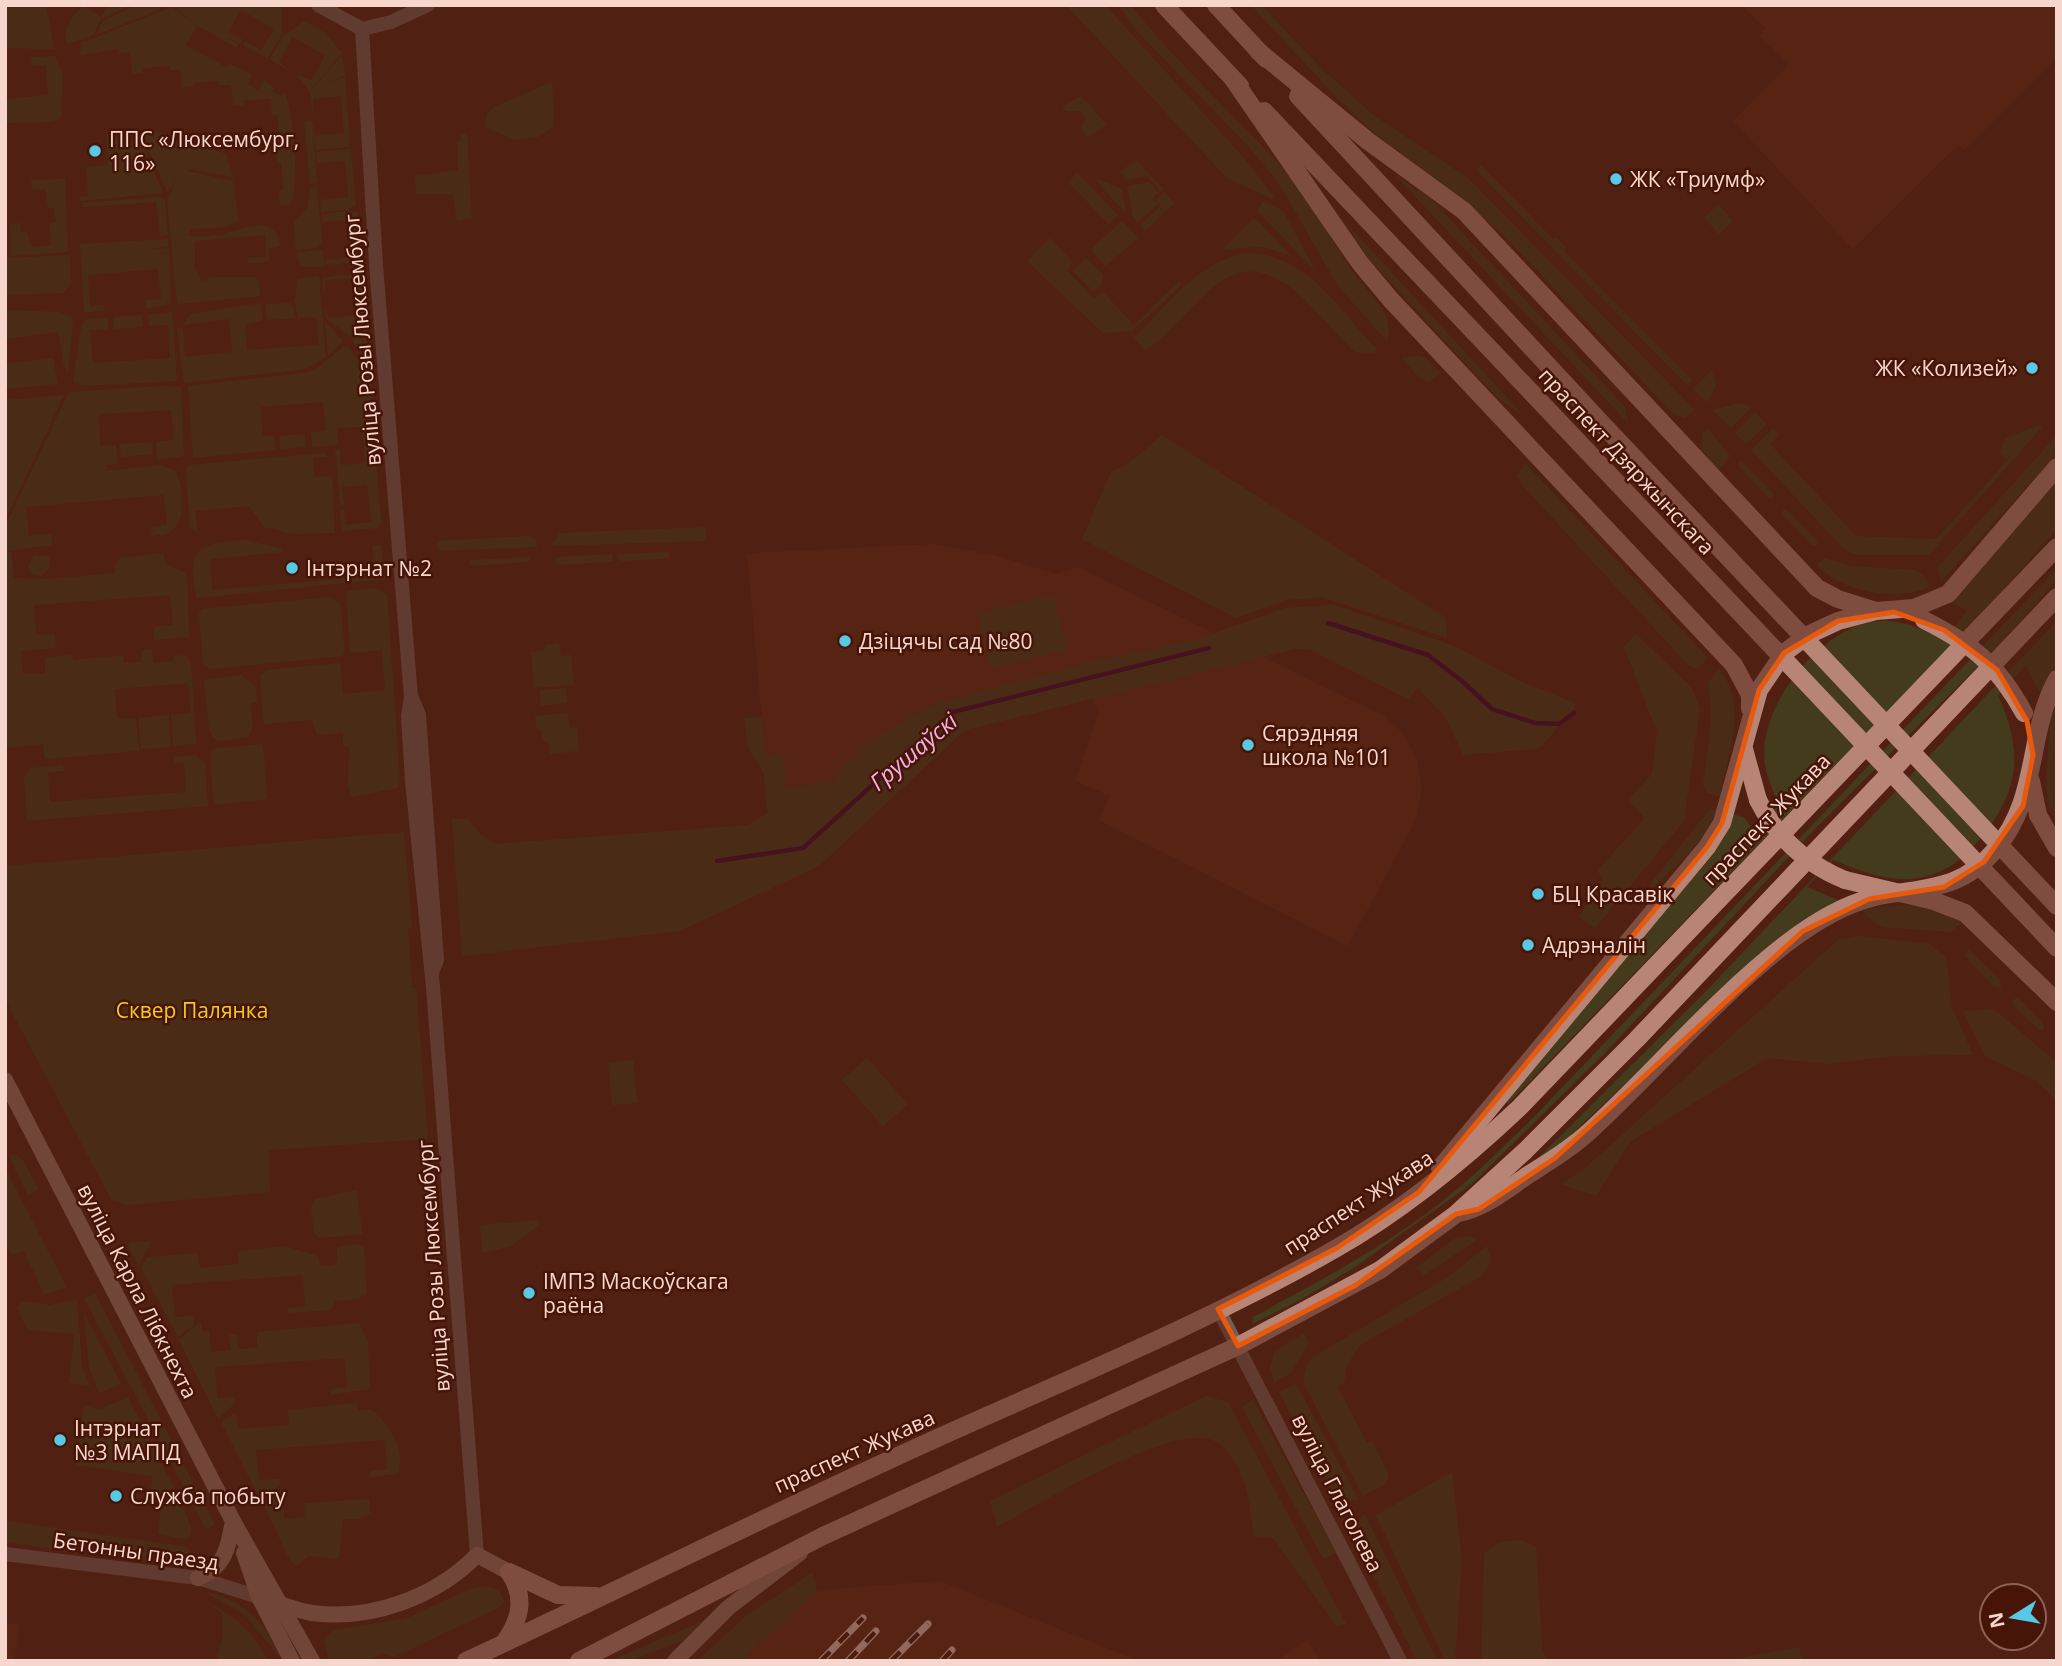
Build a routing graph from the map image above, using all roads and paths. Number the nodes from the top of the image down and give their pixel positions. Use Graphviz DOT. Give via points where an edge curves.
graph roads {
  1 [pos="318,5"];
  2 [pos="428,5"];
  3 [pos="1164,5"];
  4 [pos="1216,5"];
  5 [pos="362,29"];
  6 [pos="1258,51"];
  7 [pos="1233,79"];
  8 [pos="2057,467"];
  9 [pos="2057,547"];
  10 [pos="2057,597"];
  11 [pos="1875,611"];
  12 [pos="1894,612"];
  13 [pos="2057,679"];
  14 [pos="1750,712"];
  15 [pos="1744,745"];
  16 [pos="2033,755"];
  17 [pos="2030,778"];
  18 [pos="2057,848"];
  19 [pos="1898,893"];
  20 [pos="2057,906"];
  21 [pos="2057,948"];
  22 [pos="2057,1002"];
  23 [pos="5,1080"];
  24 [pos="1425,1188"];
  25 [pos="1456,1214"];
  26 [pos="1218,1309"];
  27 [pos="1238,1346"];
  28 [pos="233,1521"];
  29 [pos="823,1536"];
  30 [pos="5,1554"];
  31 [pos="477,1555"];
  32 [pos="509,1572"];
  33 [pos="198,1578"];
  34 [pos="606,1595"];
  35 [pos="259,1597"];
  36 [pos="283,1605"];
  37 [pos="312,1613"];
  38 [pos="276,1629"];
  39 [pos="299,1637"];
  40 [pos="504,1643"];
  41 [pos="292,1661"];
  42 [pos="312,1661"];
  43 [pos="466,1661"];
  44 [pos="579,1661"];
  45 [pos="675,1661"];
  46 [pos="1400,1661"];
  1 -- 5 [label="street"];
  2 -- 5 [label="street"];
  3 -- 7 [label="main road, праспект Дзяржынскага"];
  4 -- 6 [label="main road, праспект Дзяржынскага"];
  5 -- 31 [label="street, вуліца Розы Люксембург" via="411,697 412,781"];
  6 -- 11 [label="main road" via="1368,141 1464,211 1817,588"];
  6 -- 20 [label="main road, праспект Дзяржынскага, bridge"];
  7 -- 14 [label="main road" via="1360,263 1422,335 1734,665 1750,695"];
  7 -- 21 [label="main road, праспект Дзяржынскага, bridge"];
  8 -- 12 [label="main road" via="1948,594"];
  9 -- 24 [label="main road, праспект Жукава" via="1520,1107"];
  10 -- 25 [label="main road" via="1637,1039"];
  11 -- 12 [label="main road"];
  11 -- 14 [label="main road" via="1825,626 1784,653"];
  12 -- 16 [label="main road, bridge" via="1924,620 1981,654 2009,685 2024,713"];
  13 -- 16 [label="main road" via="2045,702"];
  14 -- 15 [label="main road"];
  15 -- 19 [label="main road, bridge" via="1758,800 1797,853 1845,880"];
  15 -- 24 [label="main road" via="1722,823 1707,847"];
  16 -- 17 [label="main road"];
  17 -- 18 [label="main road" via="2038,815"];
  17 -- 19 [label="main road" via="2011,829 1984,862 1944,887"];
  19 -- 22 [label="main road" via="1970,915"];
  19 -- 25 [label="main road" via="1849,906 1803,931 1751,974 1591,1129 1479,1209"];
  23 -- 28 [label="main road, вуліца Карла Лібкнехта"];
  24 -- 26 [label="main road, праспект Жукава" via="1337,1248"];
  25 -- 27 [label="main road" via="1356,1285"];
  26 -- 27 [label="street, вуліца Глаголева"];
  26 -- 34 [label="main road, праспект Жукава" via="750,1523"];
  27 -- 29 [label="main road"];
  27 -- 46 [label="street, вуліца Глаголева"];
  28 -- 33 [label="main road" via="222,1564"];
  28 -- 35 [label="main road, вуліца Карла Лібкнехта"];
  28 -- 36 [label="main road, вуліца Карла Лібкнехта"];
  29 -- 44 [label="main road"];
  29 -- 45 [label="main road" via="729,1607"];
  30 -- 33 [label="street, Бетонны праезд"];
  31 -- 32 [label="main road"];
  31 -- 37 [label="main road" via="433,1589 390,1606"];
  32 -- 34 [label="main road" via="558,1595"];
  32 -- 40 [label="main road" via="519,1588 520,1608"];
  33 -- 35 [label="street, Бетонны праезд"];
  34 -- 40 [label="main road, праспект Жукава"];
  35 -- 36 [label="main road"];
  35 -- 38 [label="main road, вуліца Карла Лібкнехта"];
  36 -- 37 [label="main road"];
  36 -- 38 [label="main road" via="276,1612"];
  36 -- 39 [label="main road, вуліца Карла Лібкнехта"];
  37 -- 39 [label="main road" via="304,1619"];
  38 -- 41 [label="main road, вуліца Карла Лібкнехта"];
  39 -- 42 [label="main road, вуліца Карла Лібкнехта"];
  40 -- 43 [label="main road, праспект Жукава"];
}
